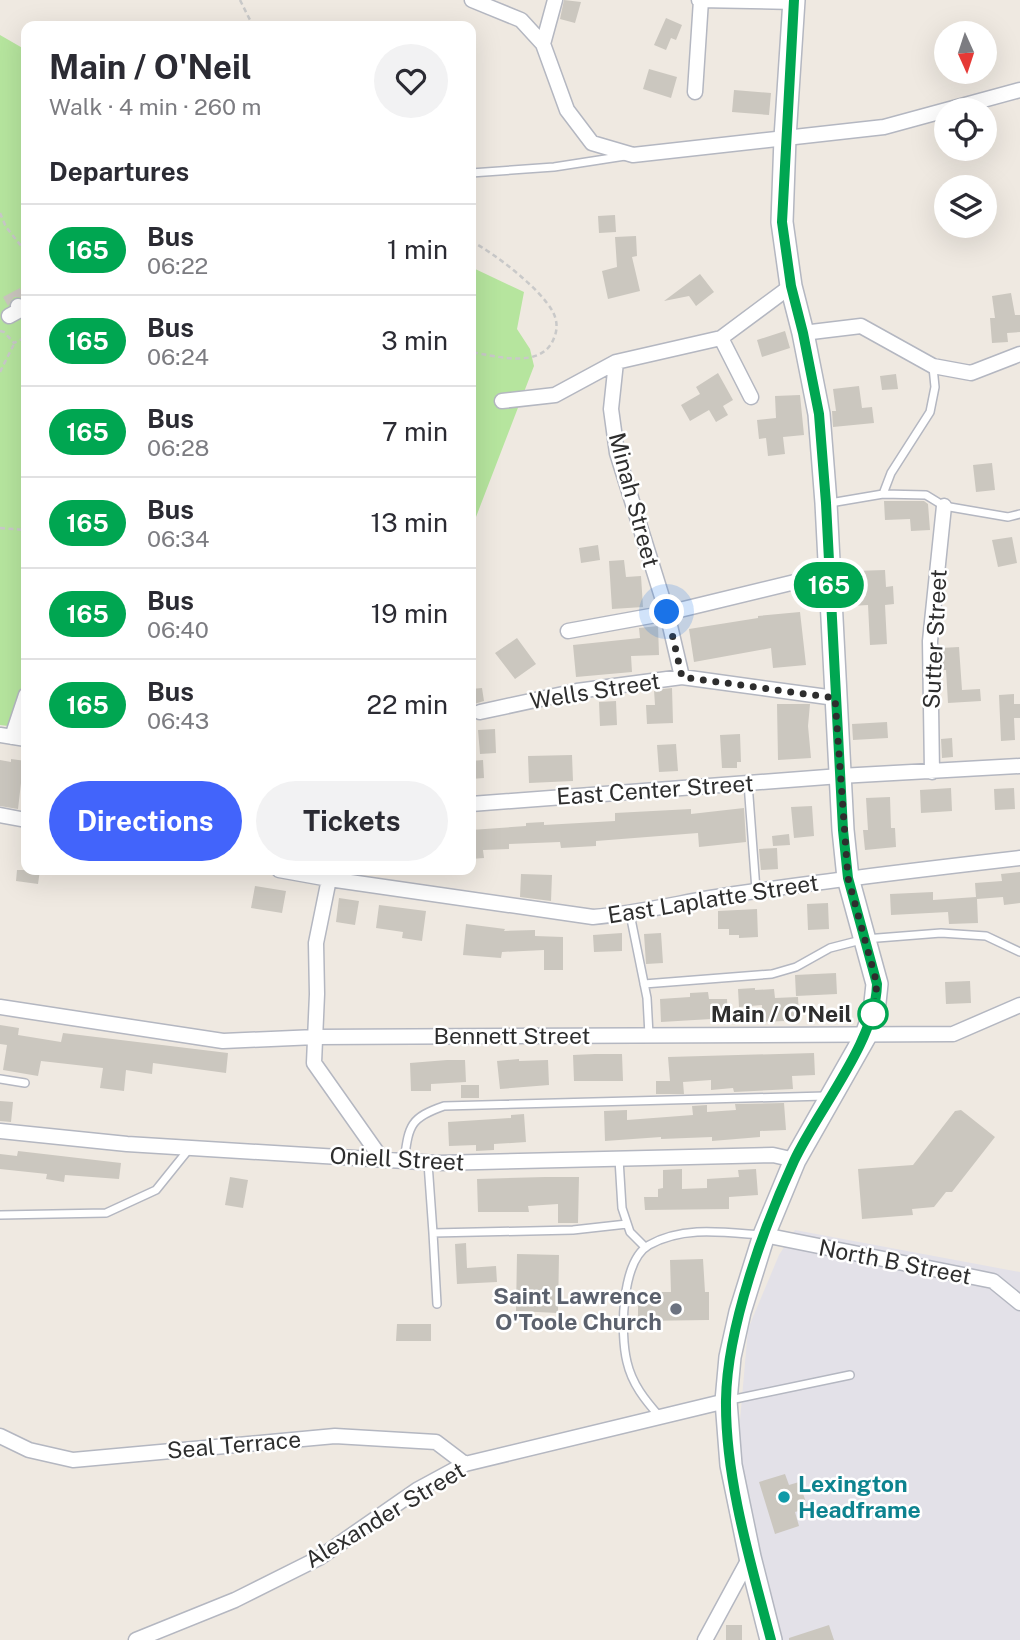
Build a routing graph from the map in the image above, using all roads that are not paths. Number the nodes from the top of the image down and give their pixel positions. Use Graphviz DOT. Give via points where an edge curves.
graph roads {
  1 [pos="472,0"];
  2 [pos="555,0"];
  3 [pos="700,0"];
  4 [pos="794,1"];
  5 [pos="495,4"];
  6 [pos="543,44"];
  7 [pos="1020,90"];
  8 [pos="695,92"];
  9 [pos="785,138"];
  10 [pos="633,155"];
  11 [pos="476,173"];
  12 [pos="791,286"];
  13 [pos="803,333"];
  14 [pos="721,338"];
  15 [pos="1020,354"];
  16 [pos="616,362"];
  17 [pos="933,366"];
  18 [pos="751,397"];
  19 [pos="502,401"];
  20 [pos="883,494"];
  21 [pos="826,503"];
  22 [pos="944,506"];
  23 [pos="1020,514"];
  24 [pos="828,574"];
  25 [pos="667,612"];
  26 [pos="568,631"];
  27 [pos="682,677"];
  28 [pos="835,698"];
  29 [pos="21,711"];
  30 [pos="480,712"];
  31 [pos="13,737"];
  32 [pos="1020,766"];
  33 [pos="932,772"];
  34 [pos="840,776"];
  35 [pos="748,783"];
  36 [pos="476,804"];
  37 [pos="0,815"];
  38 [pos="21,820"];
  39 [pos="1020,858"];
  40 [pos="307,875"];
  41 [pos="848,878"];
  42 [pos="329,879"];
  43 [pos="756,891"];
  44 [pos="630,914"];
  45 [pos="864,939"];
  46 [pos="1020,952"];
  47 [pos="644,984"];
  48 [pos="1020,1005"];
  49 [pos="0,1007"];
  50 [pos="649,1035"];
  51 [pos="866,1035"];
  52 [pos="316,1037"];
  53 [pos="0,1079"];
  54 [pos="25,1083"];
  55 [pos="830,1096"];
  56 [pos="0,1130"];
  57 [pos="190,1148"];
  58 [pos="381,1158"];
  59 [pos="619,1159"];
  60 [pos="404,1160"];
  61 [pos="795,1160"];
  62 [pos="428,1163"];
  63 [pos="0,1215"];
  64 [pos="627,1224"];
  65 [pos="433,1233"];
  66 [pos="764,1235"];
  67 [pos="645,1247"];
  68 [pos="1020,1303"];
  69 [pos="437,1304"];
  70 [pos="850,1375"];
  71 [pos="726,1401"];
  72 [pos="660,1418"];
  73 [pos="0,1436"];
  74 [pos="465,1464"];
  75 [pos="750,1558"];
  76 [pos="136,1640"];
  77 [pos="705,1640"];
  78 [pos="771,1640"];
  1 -- 5 [label="street"];
  2 -- 6 [label="street"];
  3 -- 4 [label="street"];
  3 -- 8 [label="street"];
  4 -- 9 [label="main road"];
  5 -- 6 [label="street" via="521,20"];
  6 -- 10 [label="street" via="567,110 592,143"];
  7 -- 9 [label="street" via="884,127"];
  9 -- 10 [label="street"];
  9 -- 12 [label="main road" via="782,222"];
  10 -- 11 [label="lane"];
  12 -- 13 [label="main road"];
  12 -- 14 [label="street"];
  13 -- 17 [label="street" via="861,326"];
  13 -- 21 [label="main road" via="819,414"];
  14 -- 16 [label="street"];
  14 -- 18 [label="street"];
  15 -- 17 [label="street" via="971,373"];
  16 -- 19 [label="street" via="555,395"];
  16 -- 25 [label="street, Minah Street" via="611,409 617,453"];
  17 -- 20 [label="lane" via="930,411"];
  20 -- 21 [label="lane"];
  20 -- 22 [label="lane" via="926,495"];
  21 -- 24 [label="main road"];
  22 -- 23 [label="lane" via="1008,517"];
  22 -- 33 [label="street, Sutter Street" via="930,641"];
  24 -- 25 [label="street"];
  24 -- 28 [label="main road"];
  25 -- 26 [label="street"];
  25 -- 27 [label="street, Minah Street"];
  27 -- 28 [label="street, Wells Street"];
  27 -- 30 [label="street, Wells Street" via="577,691"];
  28 -- 34 [label="main road"];
  29 -- 31 [label="street"];
  32 -- 33 [label="street, East Center Street"];
  33 -- 34 [label="street, East Center Street"];
  34 -- 35 [label="street, East Center Street"];
  34 -- 41 [label="main road"];
  35 -- 36 [label="street, East Center Street"];
  35 -- 43 [label="lane"];
  37 -- 38 [label="street"];
  39 -- 41 [label="street, East Laplatte Street"];
  40 -- 42 [label="street, East Laplatte Street"];
  41 -- 43 [label="street, East Laplatte Street"];
  41 -- 45 [label="main road"];
  42 -- 44 [label="street, East Laplatte Street" via="593,917"];
  42 -- 52 [label="street" via="316,943"];
  43 -- 44 [label="street, East Laplatte Street"];
  44 -- 47 [label="lane"];
  45 -- 46 [label="lane" via="941,933 986,936"];
  45 -- 47 [label="lane" via="830,948 772,974"];
  45 -- 51 [label="main road" via="877,984"];
  47 -- 50 [label="lane"];
  48 -- 51 [label="street, Bennett Street" via="953,1034"];
  49 -- 52 [label="street, Bennett Street" via="223,1041"];
  50 -- 51 [label="street, Bennett Street"];
  50 -- 52 [label="street, Bennett Street"];
  51 -- 55 [label="main road"];
  52 -- 58 [label="street" via="314,1063"];
  53 -- 54 [label="lane"];
  55 -- 60 [label="lane" via="444,1106 422,1113 408,1132"];
  55 -- 61 [label="main road"];
  56 -- 57 [label="street, Oniell Street"];
  57 -- 58 [label="street, Oniell Street"];
  57 -- 63 [label="lane" via="156,1189 106,1213"];
  58 -- 60 [label="street, Oniell Street"];
  59 -- 61 [label="street, Oniell Street" via="773,1155"];
  59 -- 62 [label="street, Oniell Street"];
  59 -- 64 [label="lane"];
  60 -- 62 [label="street, Oniell Street"];
  61 -- 66 [label="main road"];
  62 -- 65 [label="lane"];
  64 -- 65 [label="lane"];
  64 -- 67 [label="lane"];
  65 -- 69 [label="lane"];
  66 -- 67 [label="lane" via="705,1231 671,1235"];
  66 -- 68 [label="street, North B Street" via="993,1281"];
  66 -- 71 [label="main road" via="740,1312"];
  67 -- 72 [label="lane" via="630,1269 624,1305 626,1361 639,1393"];
  70 -- 71 [label="lane"];
  71 -- 72 [label="street, Alexander Street"];
  71 -- 75 [label="main road" via="732,1465"];
  72 -- 74 [label="street, Alexander Street"];
  73 -- 74 [label="street, Seal Terrace" via="29,1451 73,1460 335,1436 436,1442"];
  74 -- 76 [label="street, Alexander Street" via="417,1490 319,1558 235,1600"];
  75 -- 77 [label="street"];
  75 -- 78 [label="main road"];
}
